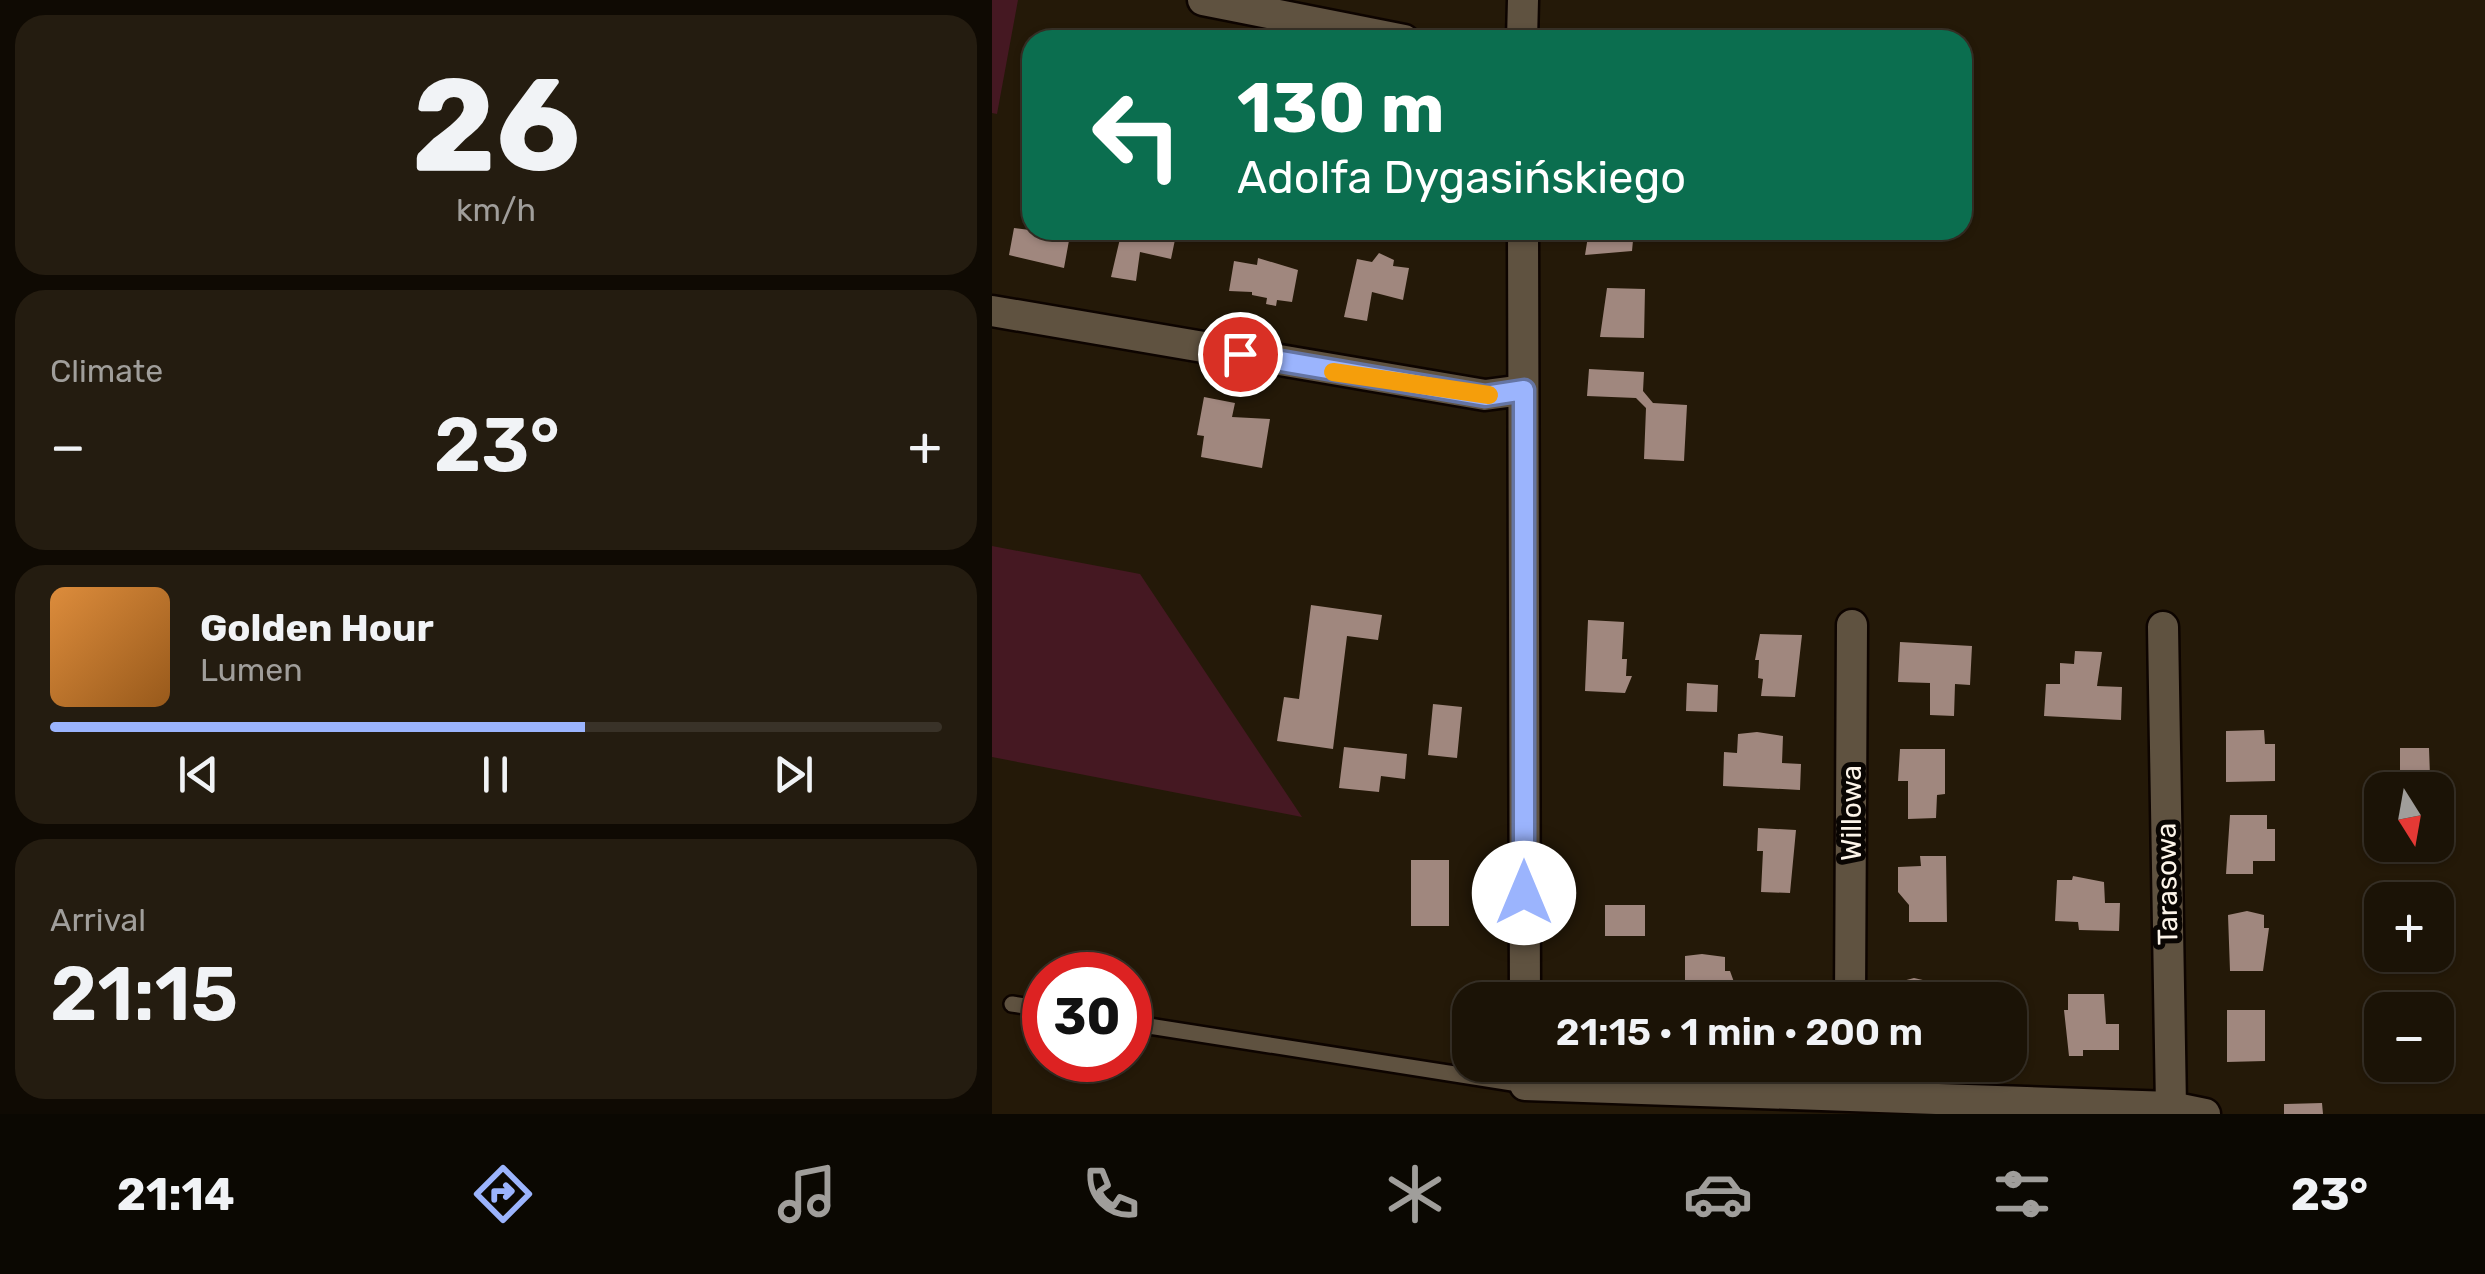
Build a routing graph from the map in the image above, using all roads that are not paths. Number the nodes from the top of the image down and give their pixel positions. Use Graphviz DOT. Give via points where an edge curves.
graph roads {
  1 [pos="1203,0"];
  2 [pos="1523,0"];
  3 [pos="1354,30"];
  4 [pos="1522,30"];
  5 [pos="1523,240"];
  6 [pos="992,311"];
  7 [pos="1524,390"];
  8 [pos="1852,625"];
  9 [pos="2163,627"];
  10 [pos="1525,982"];
  11 [pos="1850,982"];
  12 [pos="1012,1004"];
  13 [pos="1022,1006"];
  14 [pos="1152,1027"];
  15 [pos="1742,1082"];
  16 [pos="1855,1082"];
  17 [pos="1525,1088"];
  18 [pos="1892,1105"];
  19 [pos="2171,1107"];
  20 [pos="2205,1114"];
  1 -- 3 [label="street"];
  2 -- 4 [label="street"];
  5 -- 7 [label="street"];
  6 -- 7 [label="street" via="1485,396"];
  7 -- 10 [label="street"];
  8 -- 11 [label="street, Willowa"];
  9 -- 19 [label="street, Tarasowa"];
  12 -- 13 [label="lane"];
  14 -- 17 [label="lane"];
  15 -- 17 [label="street"];
  16 -- 18 [label="street"];
  18 -- 19 [label="street"];
  19 -- 20 [label="street"];
}
